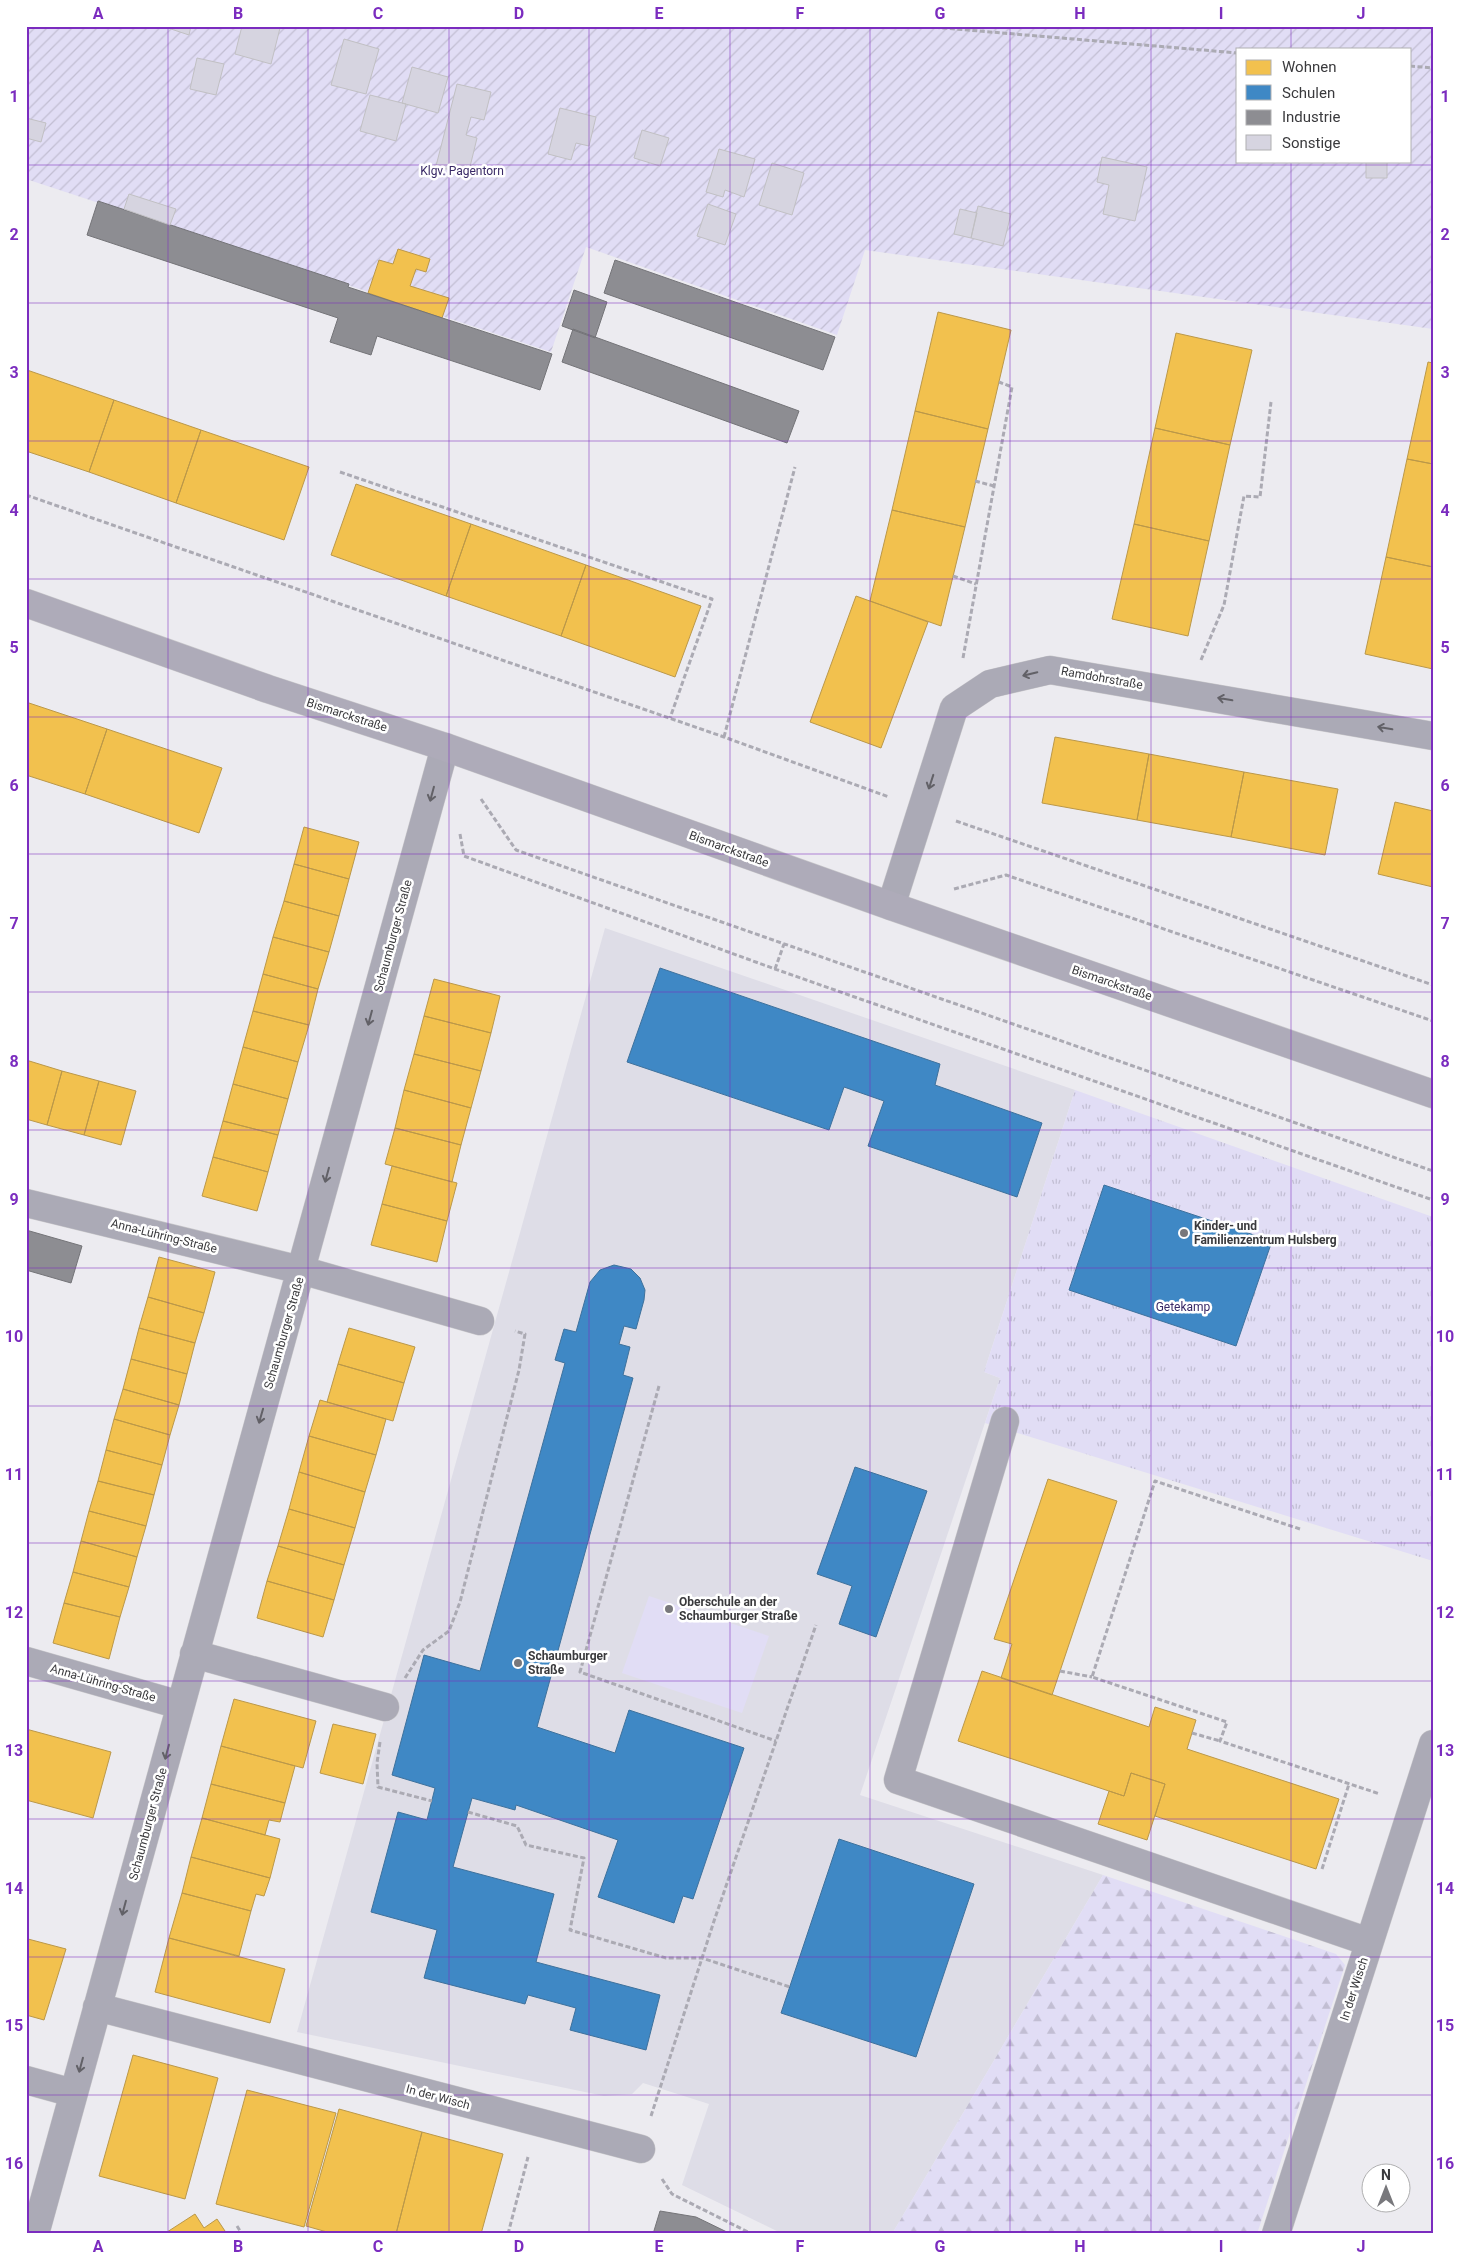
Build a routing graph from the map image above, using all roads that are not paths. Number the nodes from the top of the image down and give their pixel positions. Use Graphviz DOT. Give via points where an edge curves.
graph roads {
  1 [pos="26,603"];
  2 [pos="1433,736"];
  3 [pos="445,747"];
  4 [pos="891,906"];
  5 [pos="1433,1094"];
  6 [pos="26,1203"];
  7 [pos="301,1270"];
  8 [pos="480,1321"];
  9 [pos="1005,1422"];
  10 [pos="194,1654"];
  11 [pos="26,1661"];
  12 [pos="180,1705"];
  13 [pos="384,1707"];
  14 [pos="1433,1744"];
  15 [pos="1369,1942"];
  16 [pos="97,2007"];
  17 [pos="26,2080"];
  18 [pos="74,2093"];
  19 [pos="641,2149"];
  20 [pos="35,2234"];
  21 [pos="1276,2234"];
  1 -- 3 [label="main road, Bismarckstraße" via="268,689"];
  2 -- 4 [label="street, Ramdohrstraße, one-way" via="1050,670 990,684 954,708"];
  3 -- 4 [label="main road, Bismarckstraße"];
  3 -- 7 [label="street, Schaumburger Straße, one-way"];
  4 -- 5 [label="main road, Bismarckstraße"];
  6 -- 7 [label="street, Anna-Lühring-Straße"];
  7 -- 8 [label="street, Schaumburger Straße"];
  7 -- 10 [label="street, Schaumburger Straße, one-way"];
  9 -- 15 [label="street" via="898,1780"];
  10 -- 12 [label="street, Schaumburger Straße"];
  10 -- 13 [label="street"];
  11 -- 12 [label="street, Anna-Lühring-Straße"];
  12 -- 16 [label="street, Schaumburger Straße, one-way"];
  14 -- 15 [label="street, In der Wisch"];
  15 -- 21 [label="street, In der Wisch"];
  16 -- 18 [label="street, Schaumburger Straße, one-way"];
  16 -- 19 [label="street, In der Wisch"];
  17 -- 18 [label="street"];
  18 -- 20 [label="street, Schaumburger Straße"];
}
